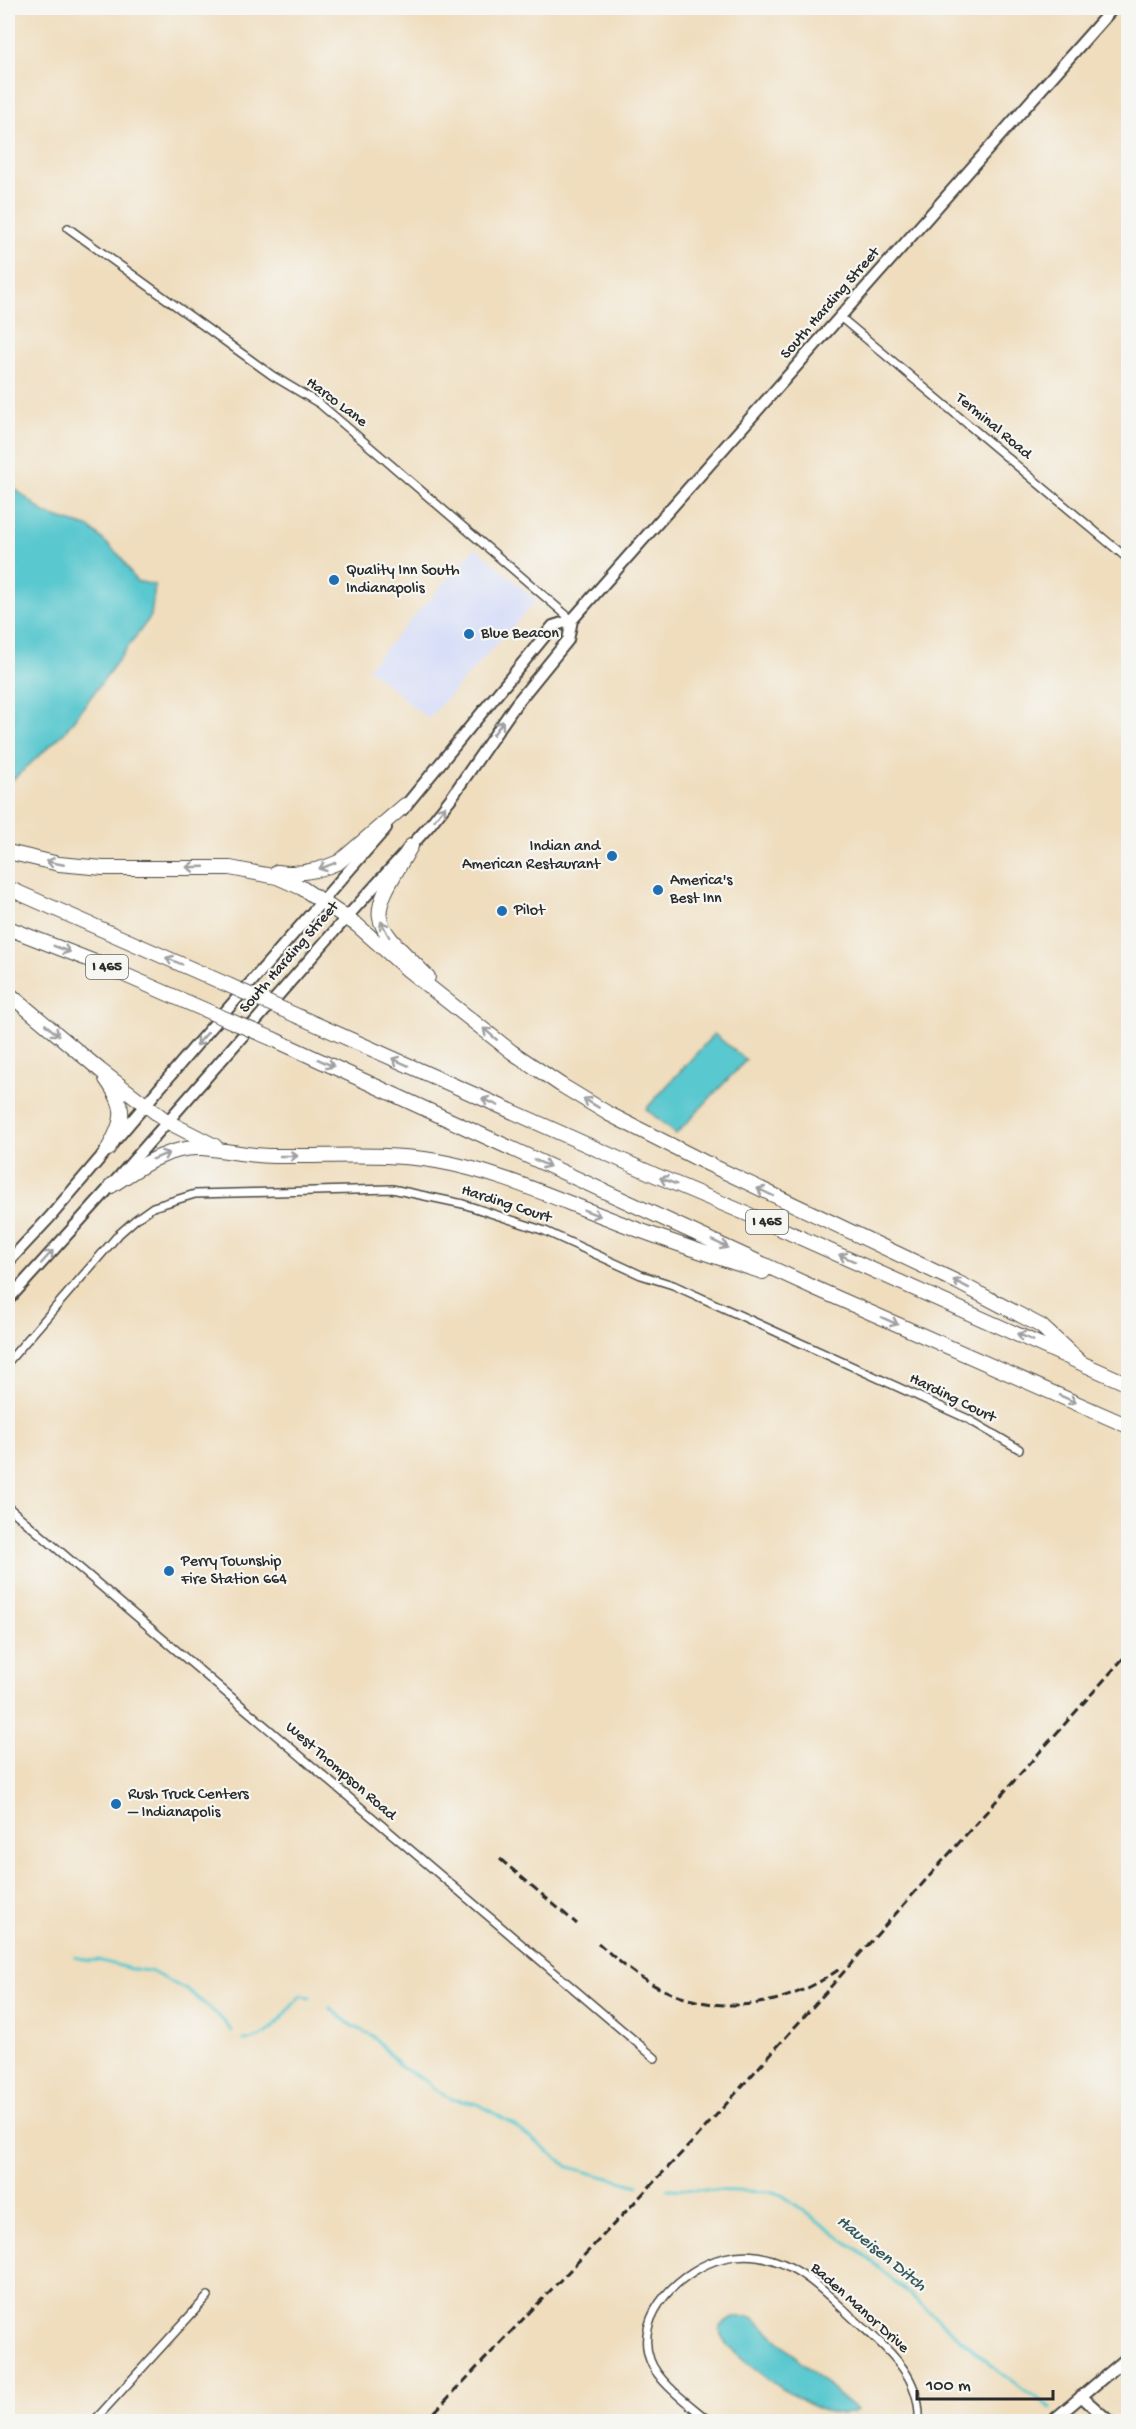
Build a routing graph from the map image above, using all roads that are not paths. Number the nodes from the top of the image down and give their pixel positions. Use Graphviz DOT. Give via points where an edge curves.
graph roads {
  1 [pos="1113,8"];
  2 [pos="68,228"];
  3 [pos="840,316"];
  4 [pos="1128,559"];
  5 [pos="572,620"];
  6 [pos="405,805"];
  7 [pos="411,846"];
  8 [pos="8,852"];
  9 [pos="253,872"];
  10 [pos="8,888"];
  11 [pos="322,901"];
  12 [pos="346,918"];
  13 [pos="8,928"];
  14 [pos="8,993"];
  15 [pos="468,1016"];
  16 [pos="100,1070"];
  17 [pos="146,1105"];
  18 [pos="168,1122"];
  19 [pos="108,1149"];
  20 [pos="231,1152"];
  21 [pos="111,1186"];
  22 [pos="8,1262"];
  23 [pos="817,1289"];
  24 [pos="8,1300"];
  25 [pos="1079,1361"];
  26 [pos="8,1362"];
  27 [pos="1128,1384"];
  28 [pos="1128,1426"];
  29 [pos="1019,1449"];
  30 [pos="8,1507"];
  31 [pos="655,2058"];
  32 [pos="208,2296"];
  33 [pos="1128,2357"];
  34 [pos="1081,2396"];
  35 [pos="93,2421"];
  36 [pos="710,2421"];
  37 [pos="919,2421"];
  38 [pos="1051,2421"];
  39 [pos="1110,2421"];
  1 -- 3 [label="main road, South Harding Street"];
  2 -- 5 [label="street, Harco Lane" via="273,376 320,404"];
  3 -- 4 [label="street, Terminal Road"];
  3 -- 5 [label="main road, South Harding Street"];
  5 -- 6 [label="main road, South Harding Street" via="553,626"];
  7 -- 5 [label="main road, South Harding Street, one-way" via="568,640"];
  6 -- 9 [label="highway, one-way" via="347,856 327,867 299,874"];
  6 -- 11 [label="main road, South Harding Street"];
  7 -- 12 [label="main road, South Harding Street"];
  15 -- 7 [label="highway, one-way" via="383,929 379,916 381,899"];
  9 -- 8 [label="highway, one-way" via="205,867 81,867"];
  9 -- 11 [label="highway" via="289,882"];
  25 -- 10 [label="highway, I 465, one-way, bridge"];
  11 -- 12 [label="highway"];
  11 -- 17 [label="main road, South Harding Street, one-way"];
  12 -- 15 [label="highway"];
  12 -- 18 [label="main road, South Harding Street"];
  13 -- 23 [label="highway, I 465, one-way, bridge" via="273,1038"];
  14 -- 16 [label="highway, one-way"];
  25 -- 15 [label="highway, one-way" via="1041,1326 609,1114 512,1052"];
  16 -- 17 [label="highway"];
  16 -- 19 [label="highway" via="123,1110 119,1129"];
  17 -- 18 [label="highway"];
  17 -- 19 [label="main road, South Harding Street"];
  18 -- 20 [label="highway"];
  18 -- 21 [label="main road, South Harding Street"];
  19 -- 22 [label="main road, South Harding Street"];
  21 -- 20 [label="highway, one-way" via="167,1154 200,1148"];
  20 -- 23 [label="highway, one-way" via="437,1161 480,1171 669,1242"];
  24 -- 21 [label="main road, South Harding Street, one-way"];
  23 -- 28 [label="highway, I 465, one-way"];
  25 -- 27 [label="highway, I 465"];
  26 -- 29 [label="street, Harding Court" via="119,1234 153,1208 195,1194 392,1189 463,1204 545,1231 968,1419"];
  30 -- 31 [label="street, West Thompson Road"];
  32 -- 35 [label="street"];
  33 -- 34 [label="main road"];
  34 -- 38 [label="main road"];
  34 -- 39 [label="main road"];
  36 -- 37 [label="street, Baden Manor Drive" via="657,2373 649,2360 646,2334 653,2314 688,2275 705,2264 732,2256 751,2256 790,2267 891,2352 914,2387"];
}
